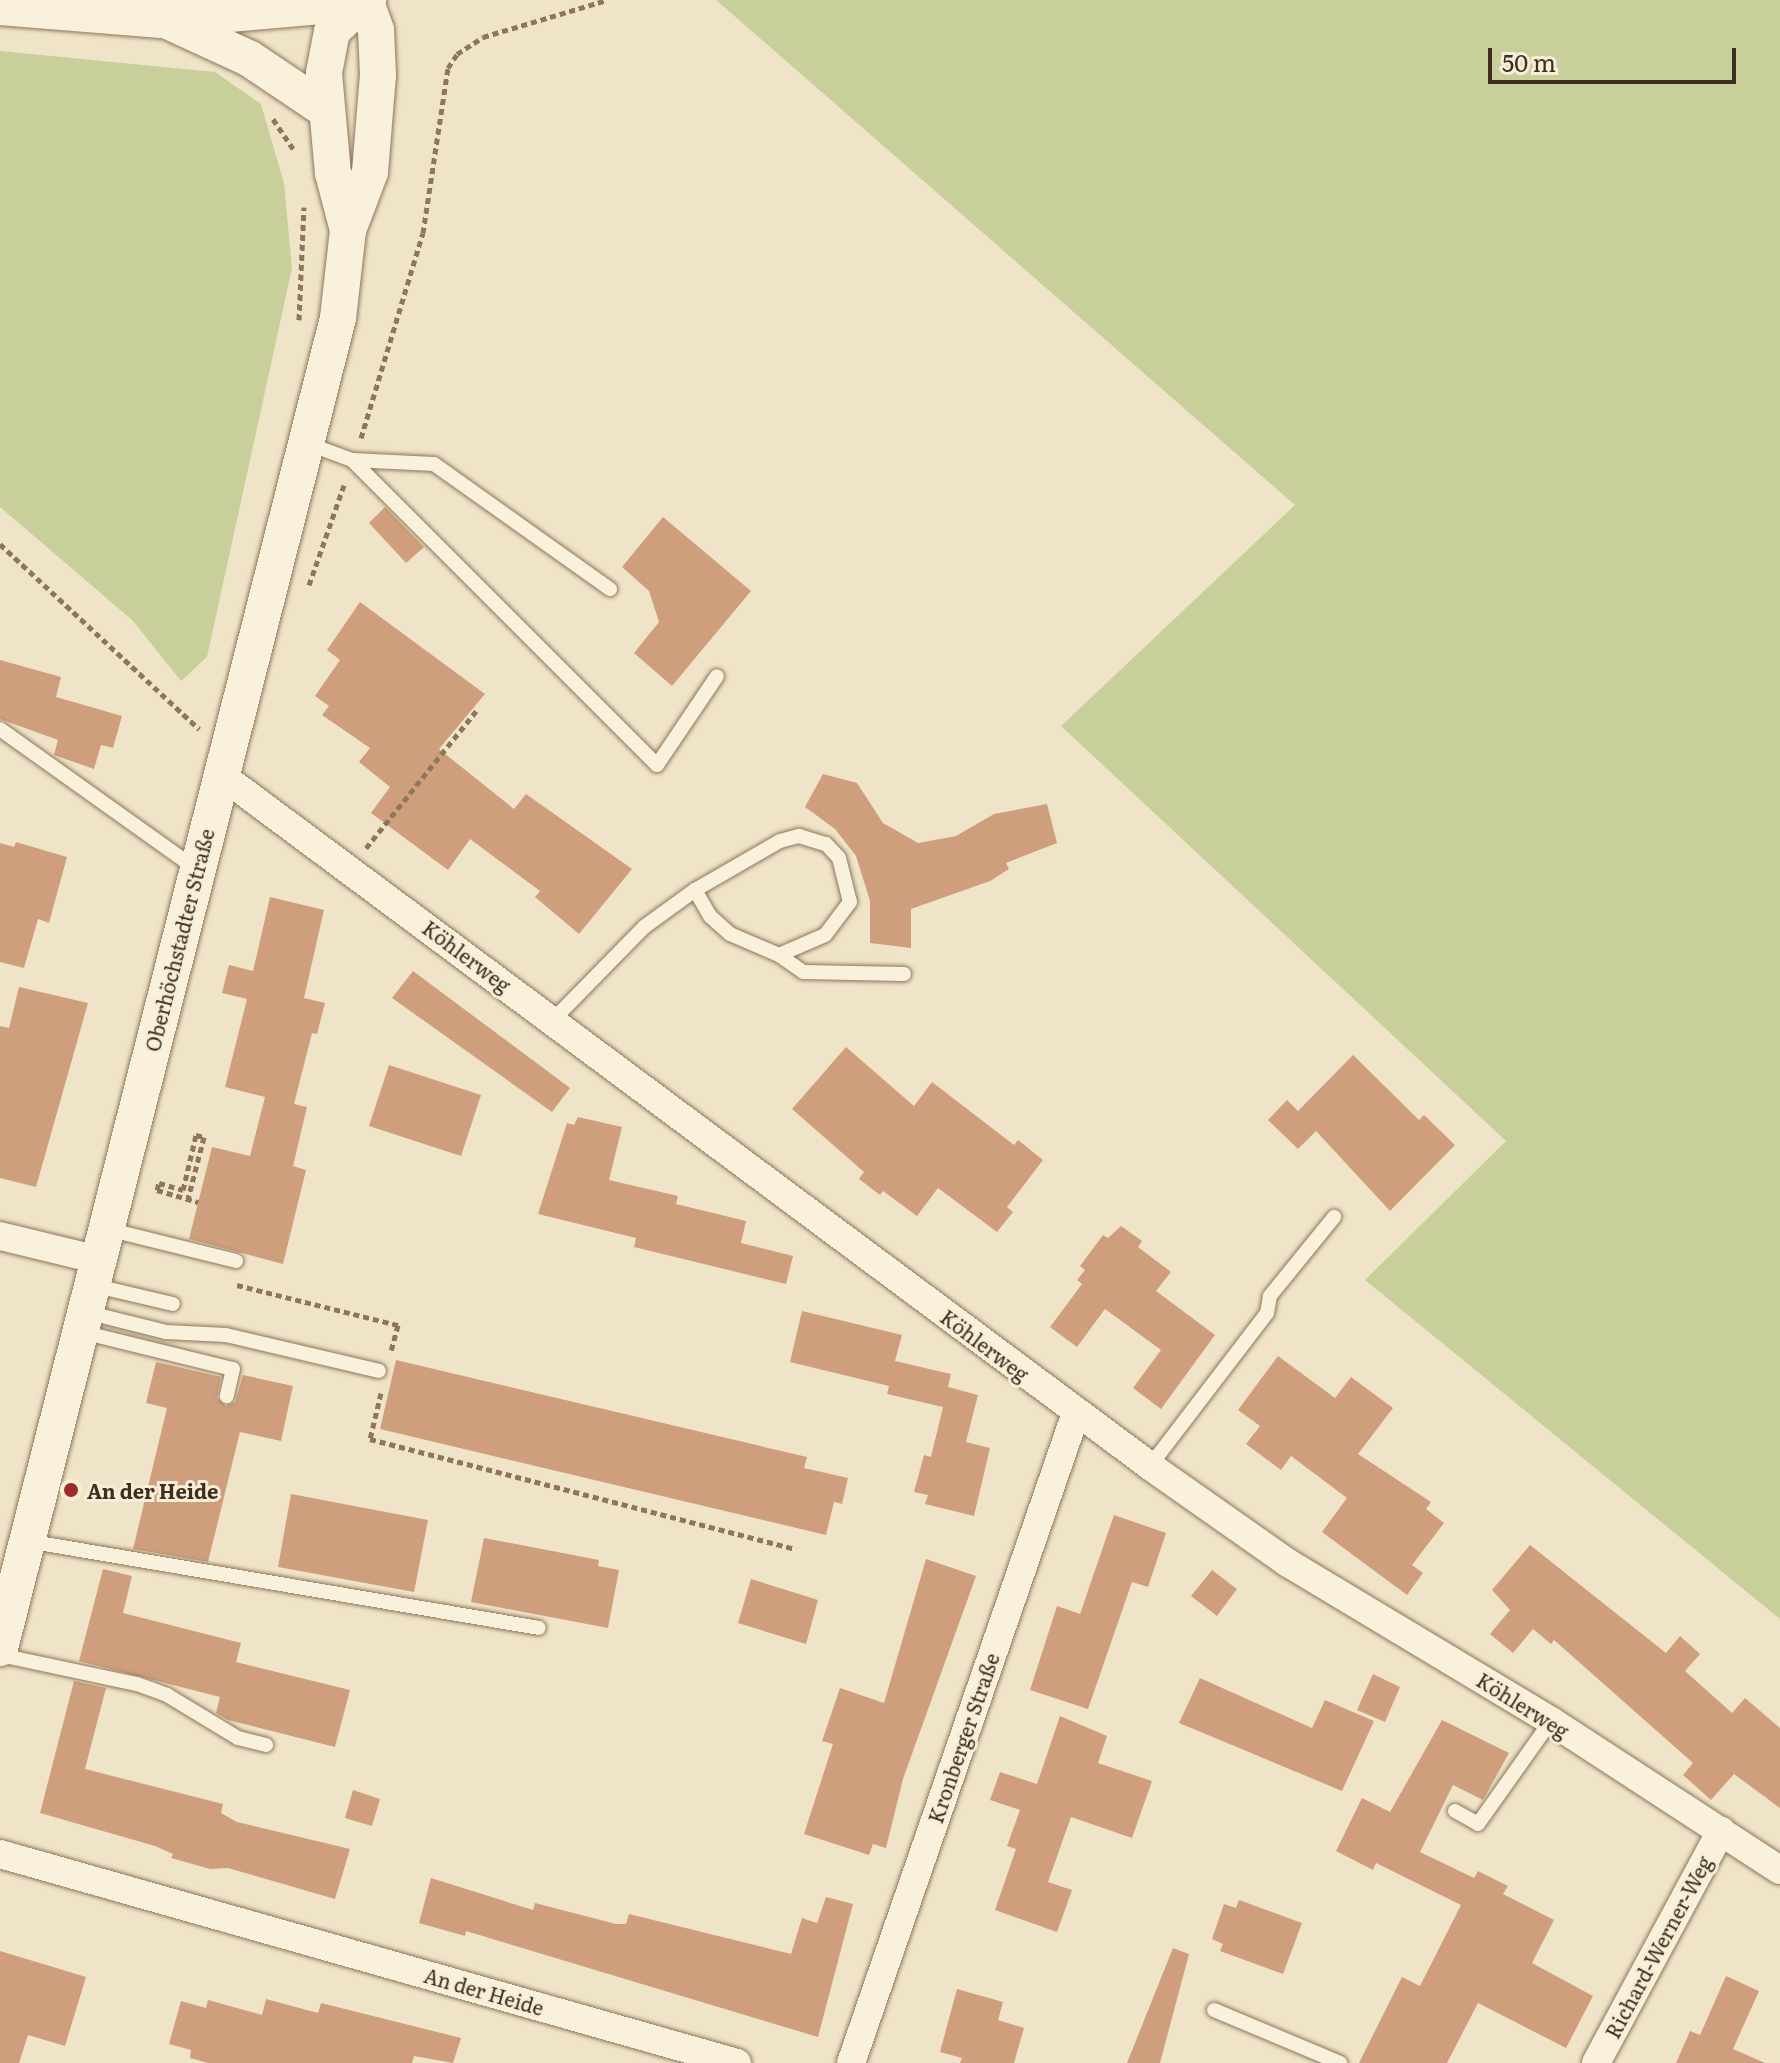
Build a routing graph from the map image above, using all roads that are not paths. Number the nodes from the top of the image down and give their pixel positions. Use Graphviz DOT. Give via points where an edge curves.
graph roads {
  1 [pos="366,0"];
  2 [pos="0,5"];
  3 [pos="161,18"];
  4 [pos="326,110"];
  5 [pos="348,230"];
  6 [pos="306,443"];
  7 [pos="352,460"];
  8 [pos="610,589"];
  9 [pos="717,676"];
  10 [pos="0,729"];
  11 [pos="221,775"];
  12 [pos="197,869"];
  13 [pos="695,890"];
  14 [pos="779,955"];
  15 [pos="904,974"];
  16 [pos="553,1020"];
  17 [pos="1334,1217"];
  18 [pos="0,1236"];
  19 [pos="236,1261"];
  20 [pos="93,1283"];
  21 [pos="173,1304"];
  22 [pos="383,1372"];
  23 [pos="227,1396"];
  24 [pos="1076,1413"];
  25 [pos="1150,1466"];
  26 [pos="27,1541"];
  27 [pos="539,1628"];
  28 [pos="0,1648"];
  29 [pos="0,1655"];
  30 [pos="1551,1721"];
  31 [pos="266,1745"];
  32 [pos="1455,1811"];
  33 [pos="1721,1831"];
  34 [pos="0,1854"];
  35 [pos="1780,1870"];
  36 [pos="1214,2010"];
  37 [pos="737,2063"];
  38 [pos="851,2063"];
  39 [pos="1340,2063"];
  40 [pos="1596,2063"];
  1 -- 3 [label="main road"];
  1 -- 4 [label="street, Oberhöchstadter Straße" via="332,31 324,73"];
  1 -- 5 [label="street, Oberhöchstadter Straße" via="376,30 378,75 370,172"];
  2 -- 3 [label="main road"];
  3 -- 4 [label="street" via="283,78"];
  4 -- 5 [label="street, Oberhöchstadter Straße" via="333,173"];
  5 -- 6 [label="street, Oberhöchstadter Straße" via="338,318"];
  6 -- 7 [label="lane"];
  6 -- 11 [label="street, Oberhöchstadter Straße"];
  7 -- 8 [label="lane" via="434,464"];
  7 -- 9 [label="lane" via="657,765"];
  10 -- 12 [label="lane"];
  11 -- 12 [label="street, Oberhöchstadter Straße"];
  11 -- 16 [label="street, Köhlerweg"];
  12 -- 20 [label="street, Oberhöchstadter Straße"];
  13 -- 14 [label="lane" via="710,916 730,934"];
  13 -- 14 [label="lane" via="780,841 799,836 826,844 839,858 850,902 825,935"];
  13 -- 16 [label="lane" via="644,927"];
  14 -- 15 [label="lane" via="803,972"];
  16 -- 24 [label="street, Köhlerweg"];
  17 -- 25 [label="lane" via="1270,1296 1267,1313"];
  18 -- 20 [label="street"];
  19 -- 20 [label="lane"];
  20 -- 21 [label="lane"];
  20 -- 22 [label="lane" via="166,1332 226,1335"];
  20 -- 23 [label="lane" via="233,1369"];
  20 -- 26 [label="street, Oberhöchstadter Straße"];
  24 -- 25 [label="street, Köhlerweg"];
  24 -- 38 [label="street, Kronberger Straße"];
  25 -- 30 [label="street, Köhlerweg" via="1288,1563"];
  26 -- 27 [label="lane"];
  26 -- 28 [label="street, Oberhöchstadter Straße"];
  29 -- 31 [label="lane" via="137,1684 167,1695 238,1738"];
  30 -- 32 [label="lane" via="1478,1824"];
  30 -- 33 [label="street, Köhlerweg"];
  33 -- 35 [label="street, Köhlerweg"];
  33 -- 40 [label="street, Richard-Werner-Weg"];
  34 -- 37 [label="street, An der Heide"];
  36 -- 39 [label="lane"];
}
